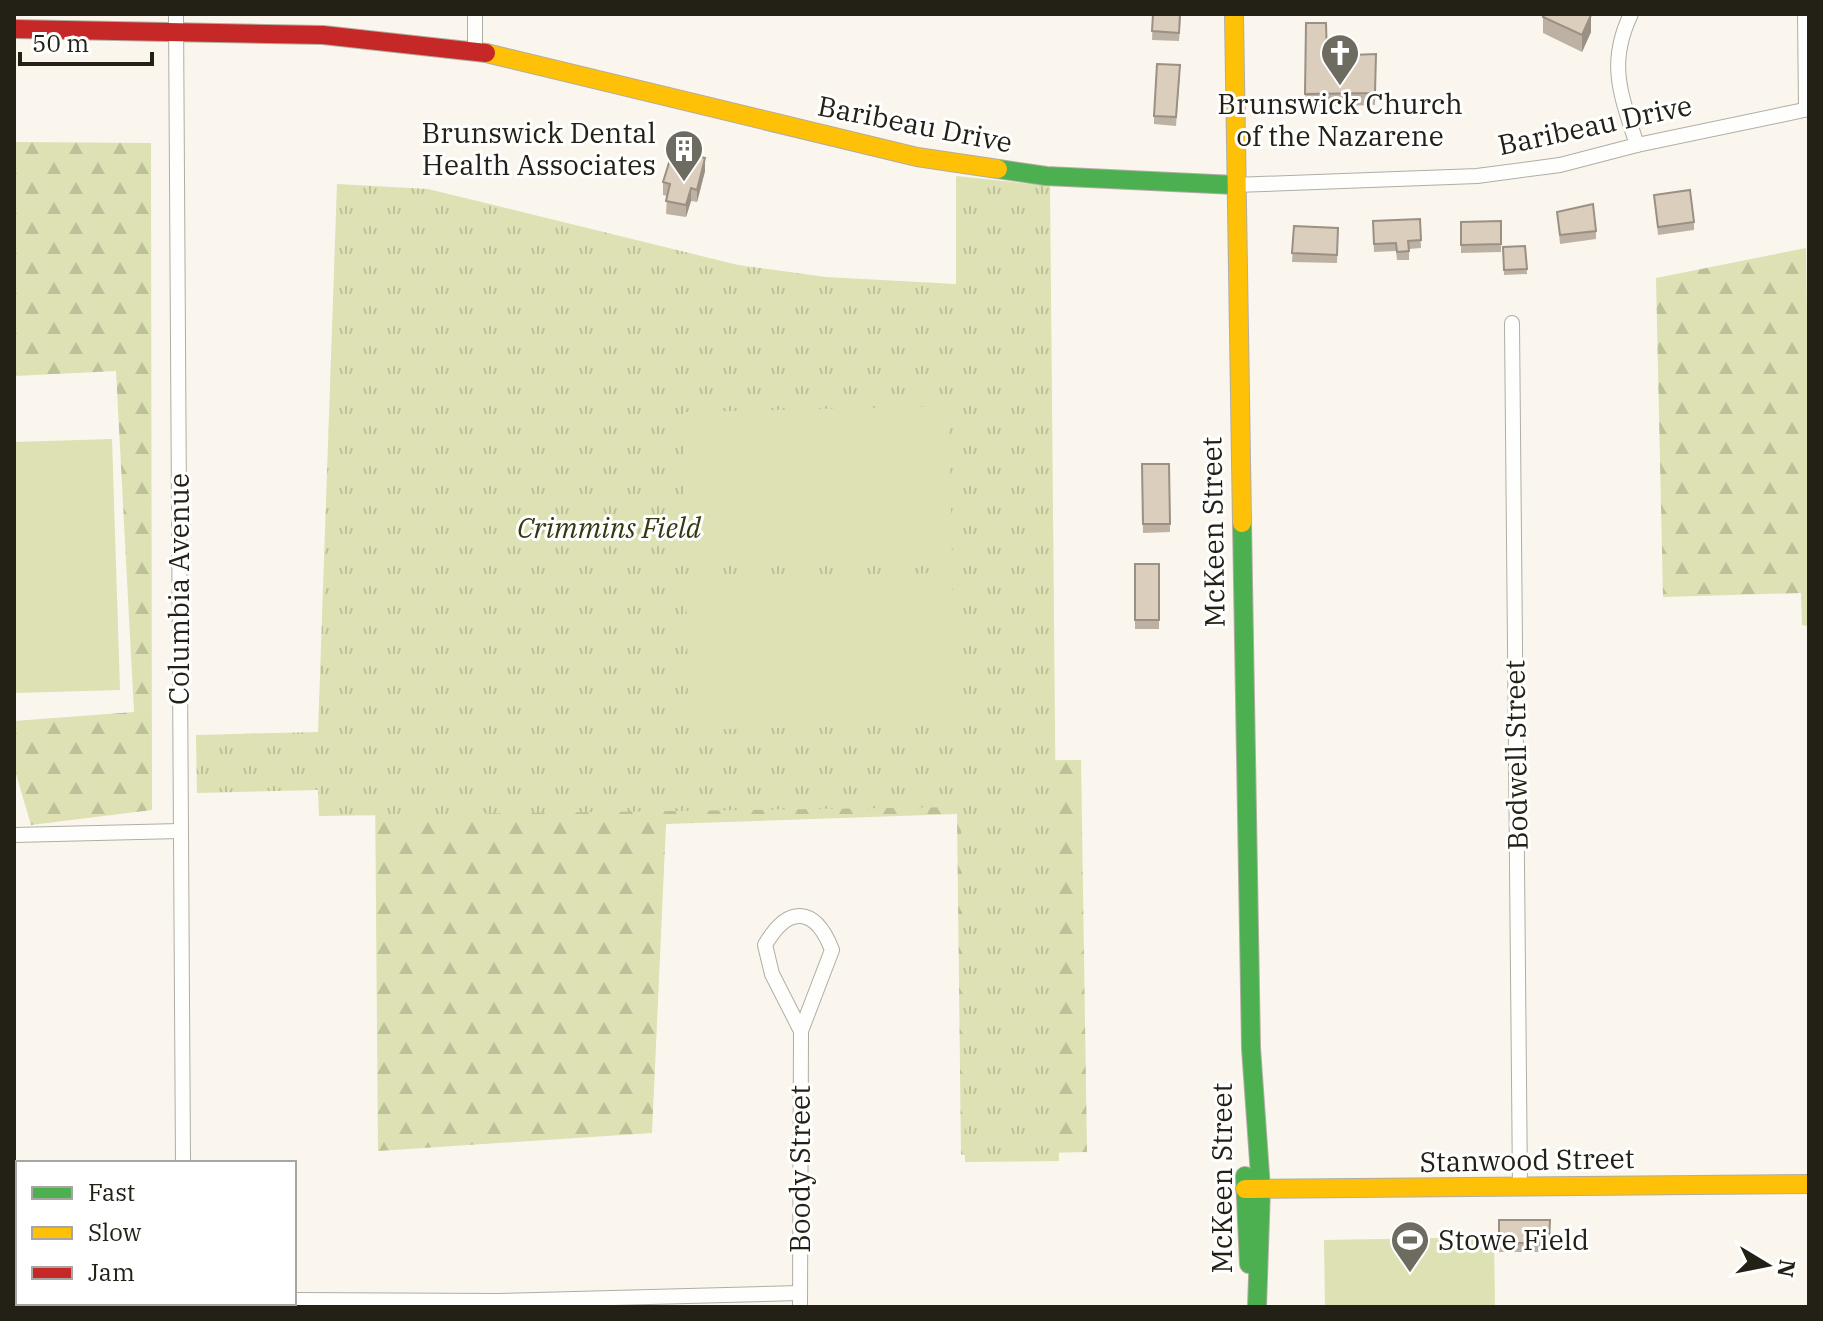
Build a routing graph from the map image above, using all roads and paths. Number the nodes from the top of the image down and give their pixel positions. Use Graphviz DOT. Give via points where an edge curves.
graph roads {
  1 [pos="475,14"];
  2 [pos="1234,14"];
  3 [pos="1631,14"];
  4 [pos="1805,14"];
  5 [pos="176,22"];
  6 [pos="14,29"];
  7 [pos="475,51"];
  8 [pos="1808,109"];
  9 [pos="1637,145"];
  10 [pos="1235,185"];
  11 [pos="1512,323"];
  12 [pos="180,831"];
  13 [pos="14,835"];
  14 [pos="801,1031"];
  15 [pos="183,1161"];
  16 [pos="1809,1184"];
  17 [pos="1520,1188"];
  18 [pos="1253,1189"];
  19 [pos="296,1300"];
  20 [pos="800,1300"];
  21 [pos="496,1304"];
  22 [pos="1255,1307"];
  1 -- 7 [label="street"];
  2 -- 10 [label="street, McKeen Street"];
  3 -- 9 [label="street" via="1616,67"];
  4 -- 8 [label="street"];
  5 -- 6 [label="street, Baribeau Drive"];
  5 -- 7 [label="street, Baribeau Drive" via="355,35"];
  5 -- 12 [label="street, Columbia Avenue"];
  7 -- 10 [label="street, Baribeau Drive" via="917,157 1046,176"];
  8 -- 9 [label="street, Baribeau Drive"];
  9 -- 10 [label="street, Baribeau Drive" via="1560,165 1477,176"];
  10 -- 18 [label="street, McKeen Street"];
  11 -- 17 [label="street, Bodwell Street"];
  12 -- 13 [label="street"];
  12 -- 15 [label="street, Columbia Avenue"];
  14 -- 14 [label="street, Boody Street" via="832,950 824,928 813,918 796,915 776,925 765,945 772,974"];
  14 -- 20 [label="street, Boody Street"];
  16 -- 17 [label="street, Stanwood Street"];
  17 -- 18 [label="street, Stanwood Street"];
  18 -- 22 [label="street, McKeen Street"];
  19 -- 21 [label="street"];
  20 -- 21 [label="street"];
}
